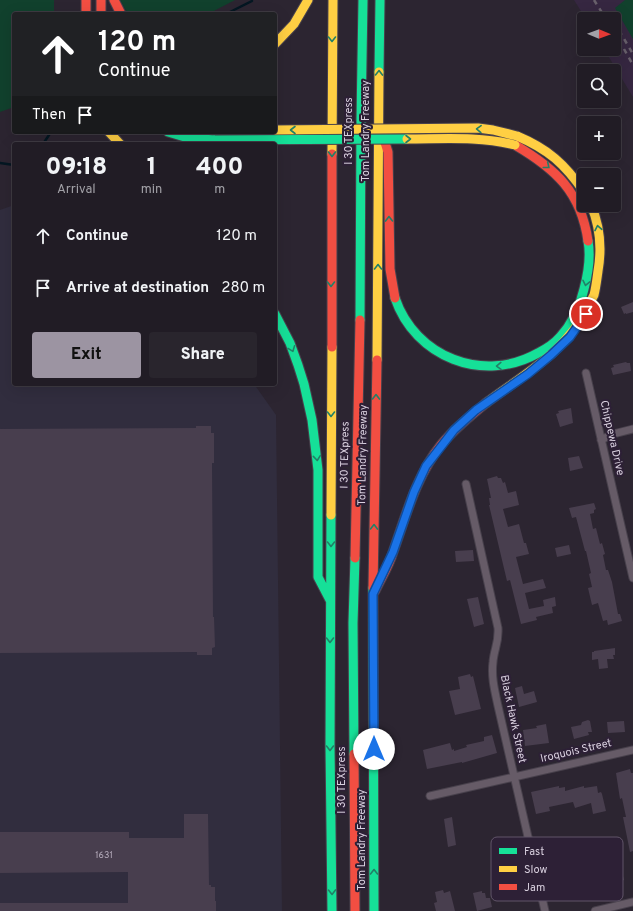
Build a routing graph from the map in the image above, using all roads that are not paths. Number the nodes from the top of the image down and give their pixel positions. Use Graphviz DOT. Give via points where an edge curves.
graph roads {
  1 [pos="86,0"];
  2 [pos="91,0"];
  3 [pos="101,0"];
  4 [pos="114,0"];
  5 [pos="308,0"];
  6 [pos="333,0"];
  7 [pos="364,0"];
  8 [pos="380,0"];
  9 [pos="86,12"];
  10 [pos="91,12"];
  11 [pos="101,12"];
  12 [pos="120,12"];
  13 [pos="277,42"];
  14 [pos="378,120"];
  15 [pos="277,130"];
  16 [pos="111,134"];
  17 [pos="175,134"];
  18 [pos="516,141"];
  19 [pos="118,142"];
  20 [pos="577,182"];
  21 [pos="594,212"];
  22 [pos="277,318"];
  23 [pos="586,373"];
  24 [pos="633,429"];
  25 [pos="601,440"];
  26 [pos="466,484"];
  27 [pos="633,578"];
  28 [pos="373,594"];
  29 [pos="330,601"];
  30 [pos="633,750"];
  31 [pos="514,777"];
  32 [pos="430,796"];
  33 [pos="528,837"];
  34 [pos="543,901"];
  35 [pos="633,902"];
  36 [pos="332,911"];
  37 [pos="355,911"];
  38 [pos="374,911"];
  39 [pos="545,911"];
  40 [pos="594,911"];
  1 -- 9 [label="highway"];
  2 -- 10 [label="highway"];
  3 -- 11 [label="highway"];
  4 -- 12 [label="highway"];
  5 -- 13 [label="highway" via="294,25"];
  6 -- 29 [label="highway, one-way"];
  7 -- 37 [label="highway, I 30 TEXpress" via="361,295 353,623"];
  14 -- 8 [label="highway, Tom Landry Freeway, one-way"];
  18 -- 14 [label="highway, one-way" via="564,182 577,201 590,242 589,270 579,309 560,337 549,347 509,366 471,366 446,358 432,349 415,332 401,312 396,299 390,269 388,152"];
  28 -- 14 [label="highway, Tom Landry Freeway, one-way"];
  18 -- 15 [label="highway, one-way, bridge" via="493,130 478,128"];
  16 -- 19 [label="highway"];
  17 -- 18 [label="highway, one-way, bridge" via="215,140"];
  18 -- 20 [label="highway" via="533,142 557,157"];
  28 -- 21 [label="highway, one-way" via="393,552 414,492 426,466 442,444 476,410 551,355 570,337 586,314 598,284 601,241"];
  22 -- 29 [label="highway, one-way" via="298,365 312,420 318,470 318,577"];
  23 -- 25 [label="street, Chippewa Drive"];
  24 -- 25 [label="street"];
  25 -- 27 [label="street, Chippewa Drive"];
  26 -- 31 [label="street, Black Hawk Street" via="498,628 499,639 492,675"];
  38 -- 28 [label="highway, Tom Landry Freeway, one-way"];
  29 -- 36 [label="highway, one-way"];
  30 -- 31 [label="street, Iroquois Street"];
  31 -- 32 [label="street, Iroquois Street"];
  31 -- 33 [label="street, Black Hawk Street"];
  34 -- 39 [label="street, Black Hawk Street"];
  35 -- 40 [label="street"];
}
